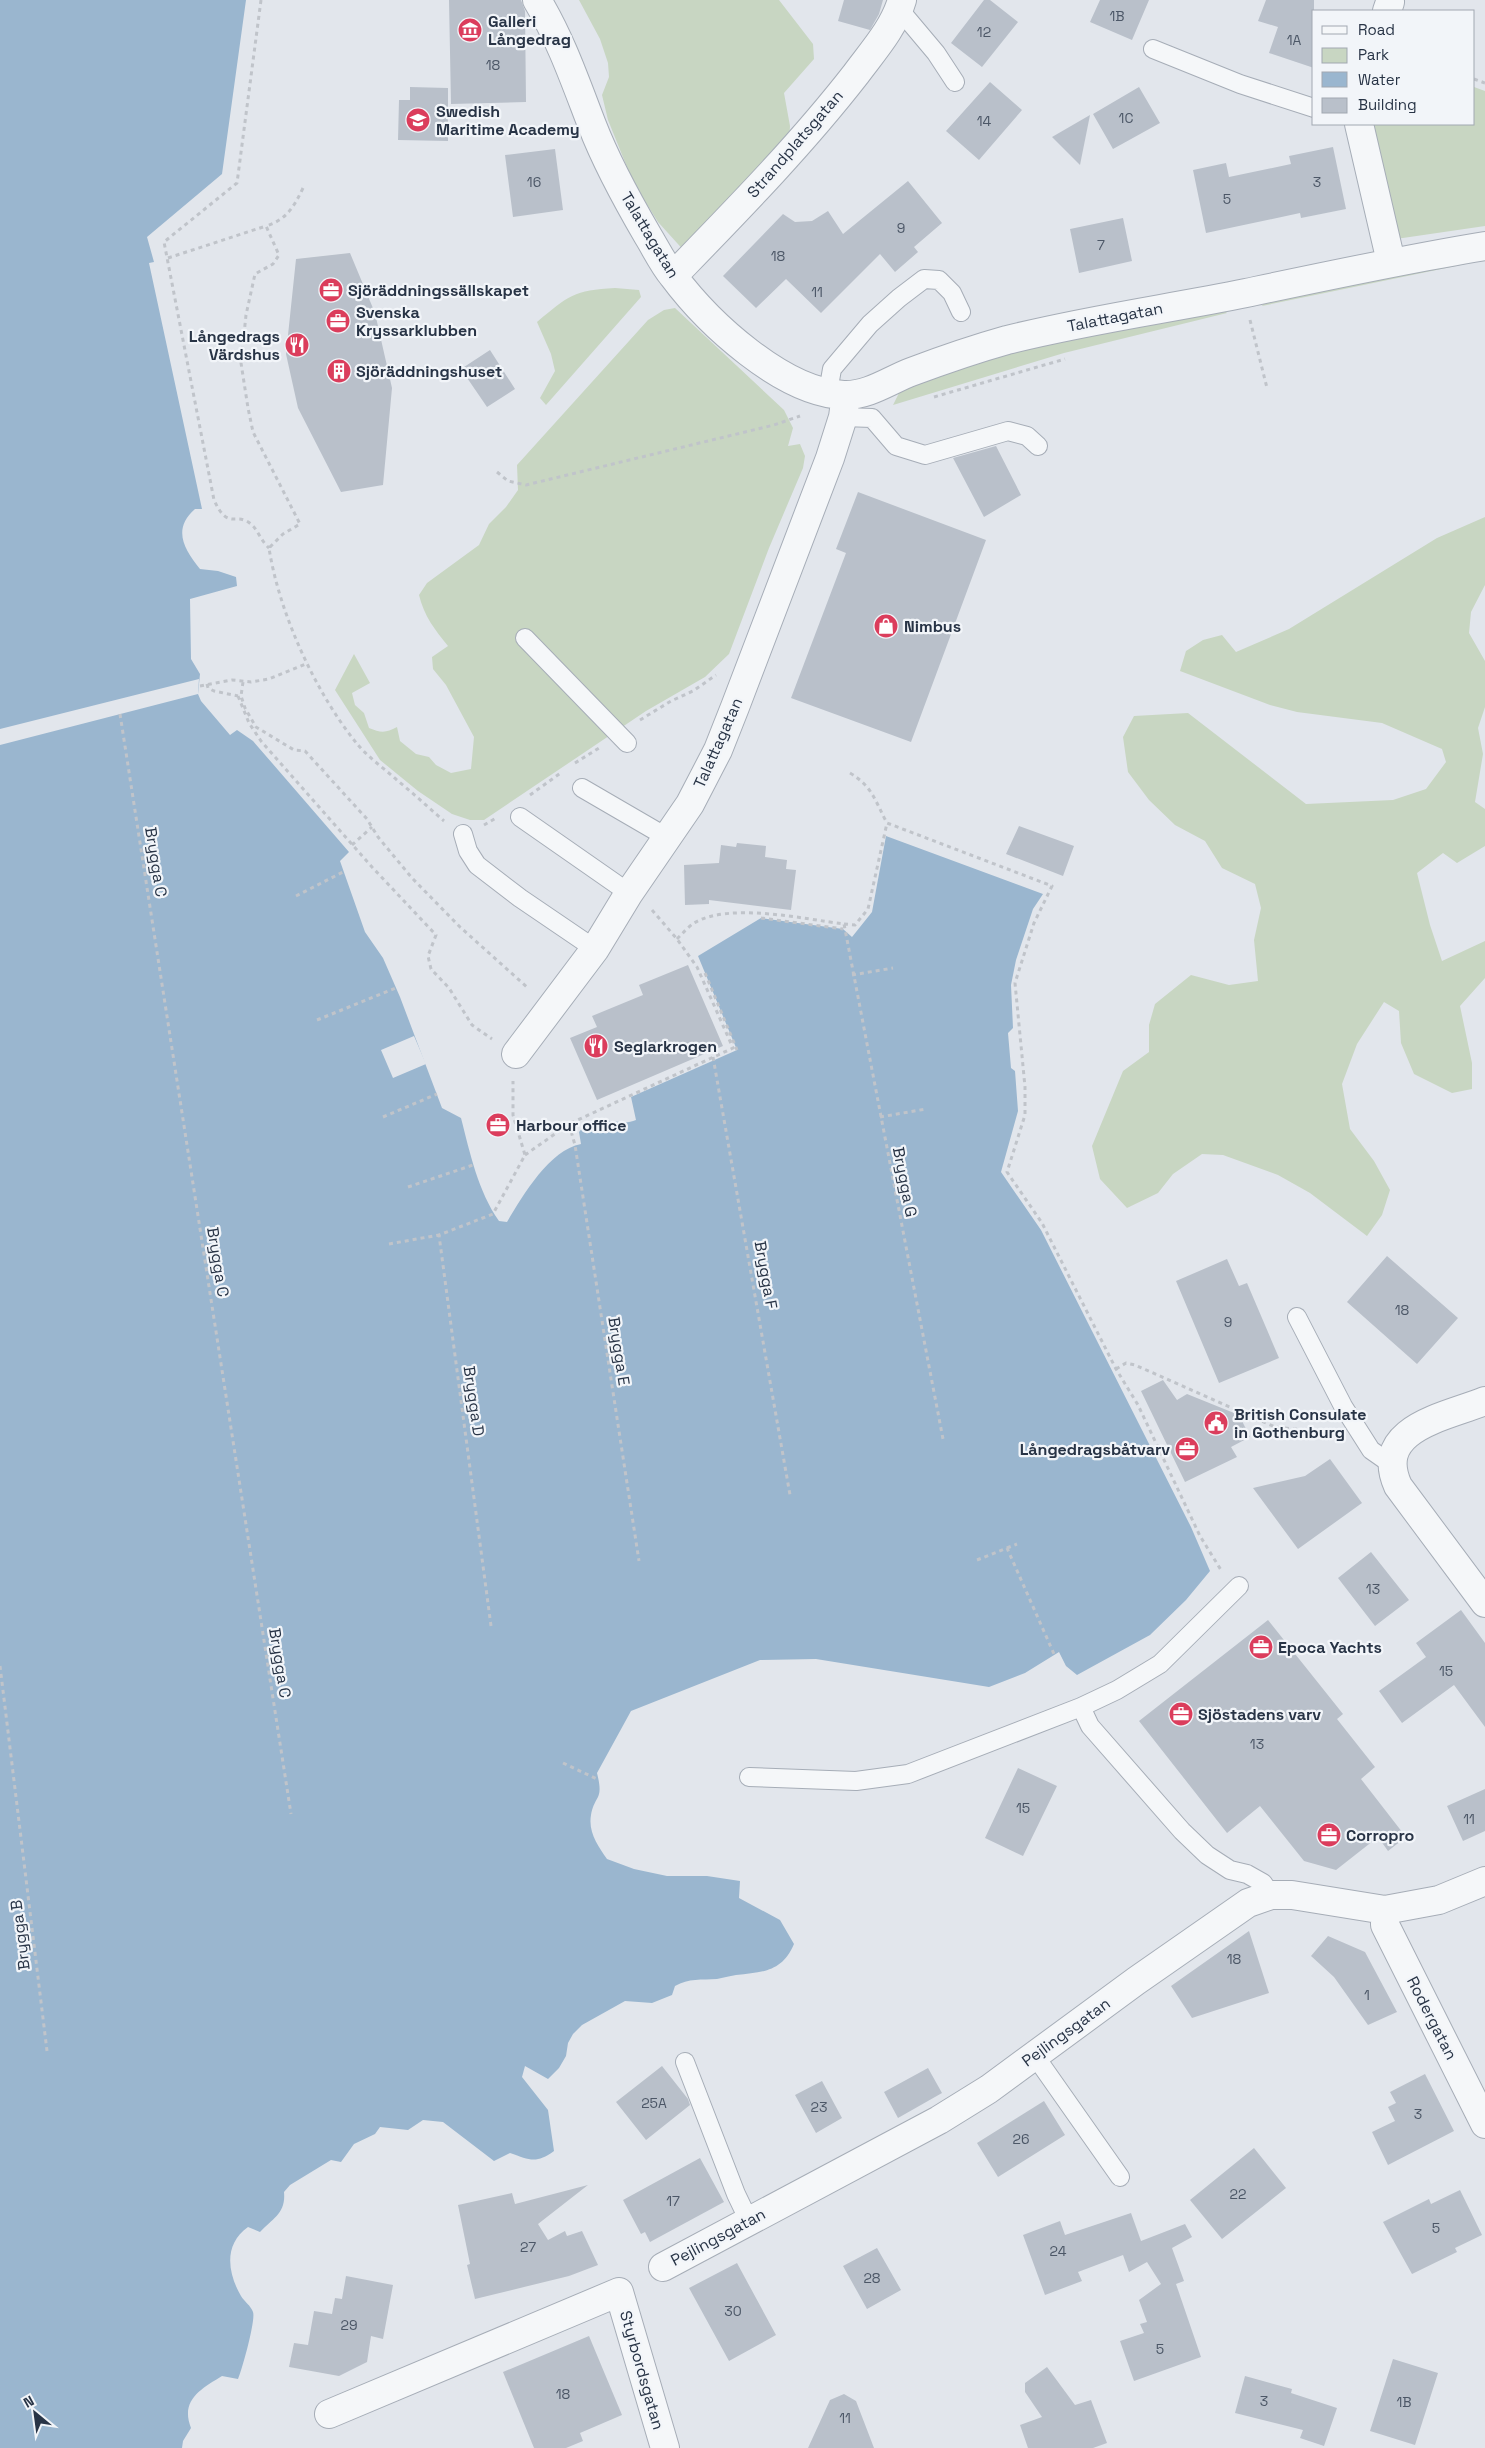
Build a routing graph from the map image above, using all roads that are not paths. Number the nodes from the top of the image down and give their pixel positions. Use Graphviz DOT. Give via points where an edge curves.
graph roads {
  1 [pos="537,0"];
  2 [pos="900,5"];
  3 [pos="1153,50"];
  4 [pos="955,82"];
  5 [pos="1312,107"];
  6 [pos="1359,125"];
  7 [pos="1485,246"];
  8 [pos="1391,262"];
  9 [pos="673,276"];
  10 [pos="961,312"];
  11 [pos="839,401"];
  12 [pos="1038,446"];
  13 [pos="525,638"];
  14 [pos="623,739"];
  15 [pos="582,788"];
  16 [pos="520,817"];
  17 [pos="463,834"];
  18 [pos="668,838"];
  19 [pos="629,893"];
  20 [pos="595,949"];
  21 [pos="516,1054"];
  22 [pos="1297,1318"];
  23 [pos="1485,1401"];
  24 [pos="1392,1459"];
  25 [pos="1239,1586"];
  26 [pos="1485,1603"];
  27 [pos="1081,1707"];
  28 [pos="749,1777"];
  29 [pos="1485,1881"];
  30 [pos="1271,1895"];
  31 [pos="1385,1910"];
  32 [pos="1035,2056"];
  33 [pos="684,2062"];
  34 [pos="1485,2124"];
  35 [pos="1120,2177"];
  36 [pos="749,2221"];
  37 [pos="663,2267"];
  38 [pos="329,2414"];
  39 [pos="665,2448"];
  1 -- 9 [label="street, Talattagatan" via="573,70 610,168"];
  2 -- 4 [label="lane"];
  2 -- 9 [label="street, Strandplatsgatan" via="879,44 835,101"];
  3 -- 5 [label="lane"];
  6 -- 8 [label="street"];
  7 -- 8 [label="street, Talattagatan"];
  8 -- 11 [label="street, Talattagatan" via="1006,340"];
  9 -- 11 [label="street, Talattagatan" via="758,360 787,378"];
  10 -- 11 [label="lane" via="952,293 939,280 924,279 899,298 857,339 832,369"];
  11 -- 12 [label="lane" via="872,418 896,446 925,455 1008,431 1026,436"];
  11 -- 18 [label="street, Talattagatan" via="830,458 718,750"];
  13 -- 14 [label="lane"];
  15 -- 18 [label="lane"];
  16 -- 19 [label="lane"];
  17 -- 20 [label="lane" via="468,851 490,877"];
  18 -- 19 [label="street, Talattagatan"];
  19 -- 20 [label="street, Talattagatan"];
  20 -- 21 [label="street, Talattagatan"];
  22 -- 24 [label="lane" via="1343,1406 1371,1450"];
  23 -- 24 [label="street" via="1417,1428 1398,1443"];
  24 -- 26 [label="street" via="1398,1486"];
  25 -- 27 [label="lane" via="1160,1664"];
  27 -- 28 [label="lane" via="908,1774 856,1782"];
  27 -- 30 [label="lane" via="1090,1726 1182,1831 1207,1855 1230,1870 1248,1874 1263,1883"];
  29 -- 31 [label="street, Pejlingsgatan" via="1439,1900"];
  30 -- 31 [label="street, Pejlingsgatan" via="1292,1895"];
  30 -- 32 [label="street, Pejlingsgatan" via="1248,1903"];
  31 -- 34 [label="street, Rodergatan" via="1386,1925"];
  32 -- 35 [label="lane"];
  32 -- 36 [label="street, Pejlingsgatan" via="939,2120"];
  33 -- 36 [label="lane"];
  36 -- 37 [label="street, Pejlingsgatan"];
  38 -- 39 [label="street, Styrbordsgatan" via="619,2292"];
}
